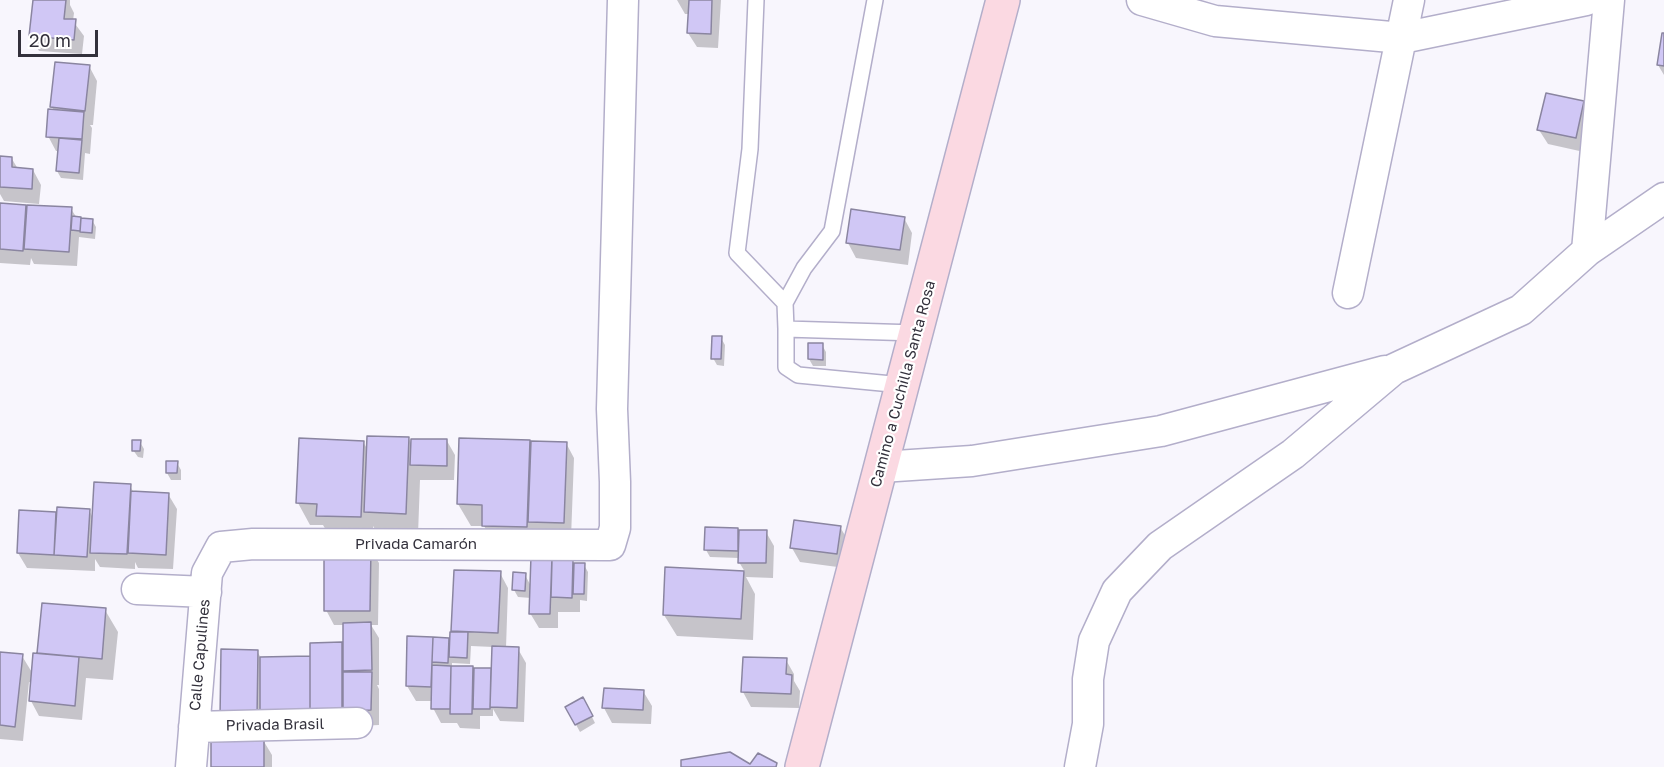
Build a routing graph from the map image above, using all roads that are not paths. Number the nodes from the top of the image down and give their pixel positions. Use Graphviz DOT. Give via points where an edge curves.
graph roads {
  1 [pos="623,0"];
  2 [pos="756,0"];
  3 [pos="874,0"];
  4 [pos="1003,0"];
  5 [pos="1142,0"];
  6 [pos="1409,0"];
  7 [pos="1586,0"];
  8 [pos="1609,0"];
  9 [pos="1402,38"];
  10 [pos="1664,198"];
  11 [pos="1587,251"];
  12 [pos="1348,294"];
  13 [pos="785,303"];
  14 [pos="786,329"];
  15 [pos="916,333"];
  16 [pos="1394,369"];
  17 [pos="902,385"];
  18 [pos="880,467"];
  19 [pos="221,547"];
  20 [pos="137,589"];
  21 [pos="206,592"];
  22 [pos="357,723"];
  23 [pos="194,727"];
  24 [pos="191,767"];
  25 [pos="802,767"];
  26 [pos="1080,767"];
  1 -- 19 [label="street, Privada Camarón" via="612,409 615,528 610,545"];
  2 -- 13 [label="lane" via="750,149 738,253"];
  3 -- 13 [label="lane" via="832,231 804,268"];
  4 -- 15 [label="street, Camino a Cuchilla Santa Rosa"];
  5 -- 9 [label="street" via="1215,21"];
  6 -- 9 [label="street"];
  7 -- 9 [label="street"];
  8 -- 11 [label="street"];
  9 -- 12 [label="street"];
  10 -- 11 [label="street"];
  11 -- 16 [label="street" via="1521,310"];
  13 -- 14 [label="lane"];
  14 -- 15 [label="lane"];
  14 -- 17 [label="lane" via="786,368 798,375"];
  15 -- 17 [label="street, Camino a Cuchilla Santa Rosa"];
  16 -- 18 [label="street" via="1161,431 972,461"];
  16 -- 26 [label="street" via="1293,454 1160,546 1117,591 1094,641 1088,679 1088,724"];
  17 -- 18 [label="street, Camino a Cuchilla Santa Rosa"];
  18 -- 25 [label="street, Camino a Cuchilla Santa Rosa"];
  19 -- 21 [label="street, Calle Capulines" via="207,573"];
  20 -- 21 [label="street"];
  21 -- 23 [label="street, Calle Capulines"];
  22 -- 23 [label="street, Privada Brasil"];
  23 -- 24 [label="street, Calle Capulines"];
}
